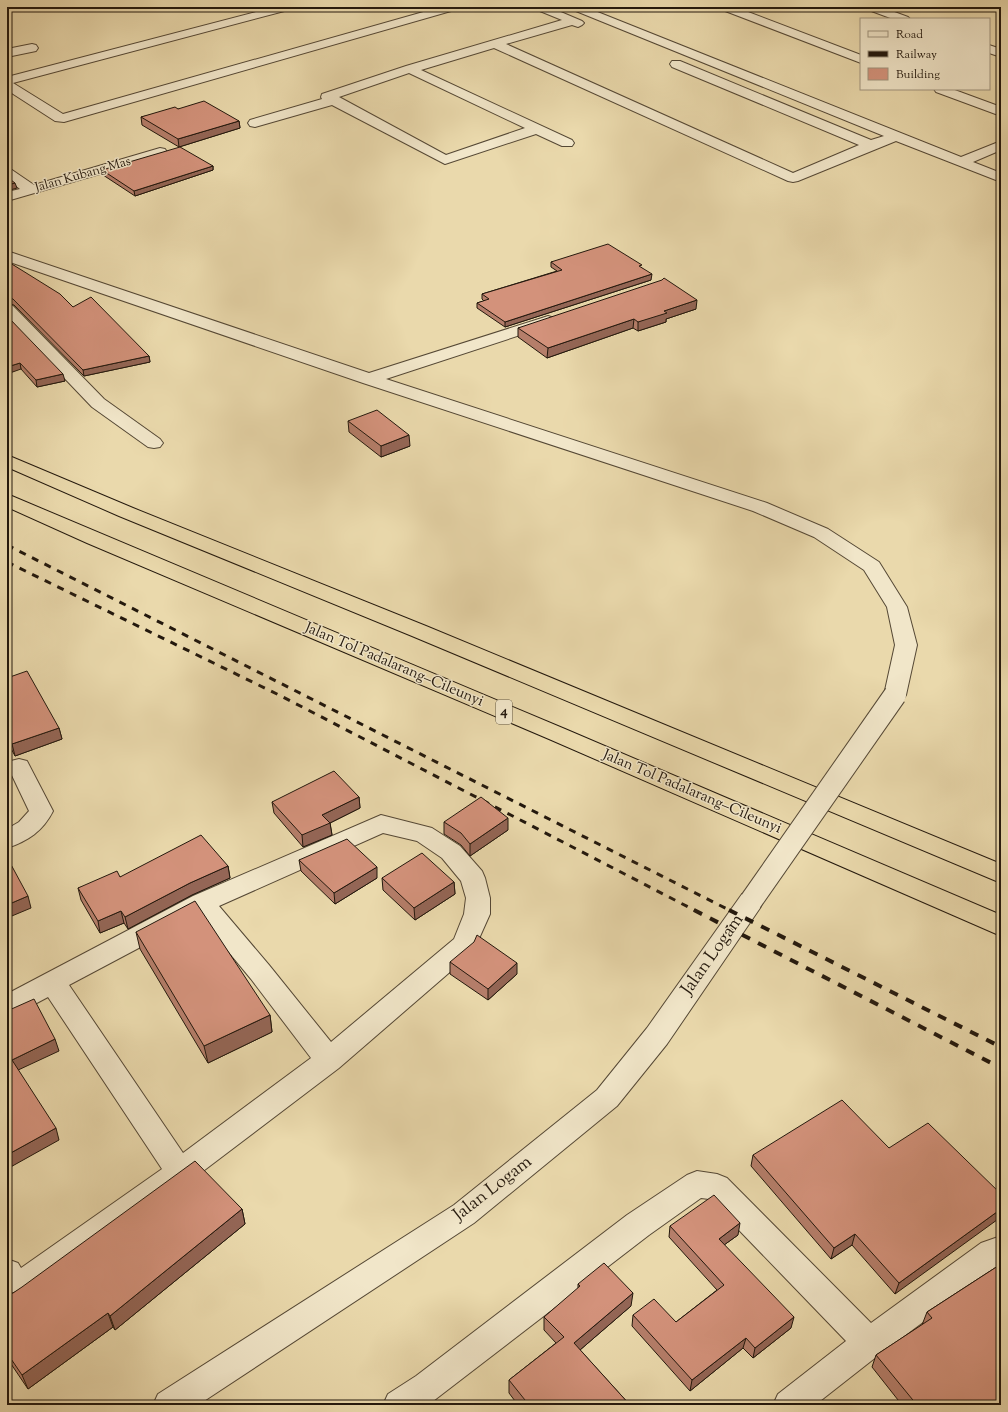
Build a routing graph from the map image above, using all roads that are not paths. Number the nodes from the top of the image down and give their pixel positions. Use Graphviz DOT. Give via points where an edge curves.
graph roads {
  1 [pos="288,7"];
  2 [pos="454,7"];
  3 [pos="539,7"];
  4 [pos="575,7"];
  5 [pos="724,7"];
  6 [pos="870,7"];
  7 [pos="901,18"];
  8 [pos="572,21"];
  9 [pos="587,27"];
  10 [pos="496,44"];
  11 [pos="32,48"];
  12 [pos="990,49"];
  13 [pos="7,53"];
  14 [pos="1001,54"];
  15 [pos="860,59"];
  16 [pos="667,60"];
  17 [pos="410,69"];
  18 [pos="7,81"];
  19 [pos="7,85"];
  20 [pos="943,90"];
  21 [pos="334,100"];
  22 [pos="1001,112"];
  23 [pos="255,123"];
  24 [pos="537,129"];
  25 [pos="896,136"];
  26 [pos="567,143"];
  27 [pos="870,145"];
  28 [pos="1001,145"];
  29 [pos="160,152"];
  30 [pos="961,162"];
  31 [pos="7,173"];
  32 [pos="1001,178"];
  33 [pos="32,190"];
  34 [pos="7,197"];
  35 [pos="7,256"];
  36 [pos="7,309"];
  37 [pos="566,315"];
  38 [pos="370,379"];
  39 [pos="154,443"];
  40 [pos="7,460"];
  41 [pos="7,500"];
  42 [pos="19,767"];
  43 [pos="7,839"];
  44 [pos="1001,874"];
  45 [pos="202,903"];
  46 [pos="1001,926"];
  47 [pos="53,983"];
  48 [pos="7,1006"];
  49 [pos="329,1060"];
  50 [pos="180,1172"];
  51 [pos="1001,1250"];
  52 [pos="10,1286"];
  53 [pos="869,1343"];
  54 [pos="169,1405"];
  55 [pos="399,1405"];
  56 [pos="789,1405"];
  1 -- 18 [label="street"];
  2 -- 19 [label="street" via="64,118 60,118"];
  3 -- 8 [label="street"];
  4 -- 25 [label="street"];
  5 -- 15 [label="street"];
  6 -- 7 [label="street"];
  8 -- 9 [label="street"];
  8 -- 10 [label="street"];
  10 -- 17 [label="street"];
  10 -- 27 [label="street" via="790,178"];
  11 -- 13 [label="street"];
  12 -- 14 [label="street"];
  16 -- 27 [label="street"];
  17 -- 21 [label="street" via="327,96"];
  17 -- 24 [label="street"];
  20 -- 22 [label="street"];
  21 -- 23 [label="street"];
  21 -- 24 [label="street" via="445,160"];
  24 -- 26 [label="street"];
  25 -- 27 [label="street"];
  25 -- 30 [label="street"];
  28 -- 30 [label="street"];
  29 -- 33 [label="street, Jalan Kubang Mas"];
  30 -- 32 [label="street"];
  31 -- 33 [label="street"];
  33 -- 34 [label="street, Jalan Kubang Mas"];
  35 -- 38 [label="street"];
  36 -- 39 [label="street" via="98,403"];
  37 -- 38 [label="street"];
  38 -- 54 [label="street, Jalan Logam, bridge" via="753,505 821,533 872,566 897,607 906,645 895,695 657,1036 607,1098 464,1214"];
  40 -- 44 [label="highway" via="126,512"];
  41 -- 46 [label="highway, Jalan Tol Padalarang–Cileunyi / 4"];
  42 -- 43 [label="street" via="41,810 38,818 26,829"];
  45 -- 47 [label="street"];
  45 -- 49 [label="street"];
  45 -- 49 [label="street" via="381,824 424,834 451,852 473,878 478,898 477,914 464,945"];
  47 -- 48 [label="street"];
  47 -- 50 [label="street"];
  49 -- 50 [label="street"];
  50 -- 52 [label="street"];
  51 -- 53 [label="street" via="992,1252"];
  53 -- 55 [label="street" via="717,1187 697,1184 638,1225 427,1387"];
  53 -- 56 [label="street"];
}
